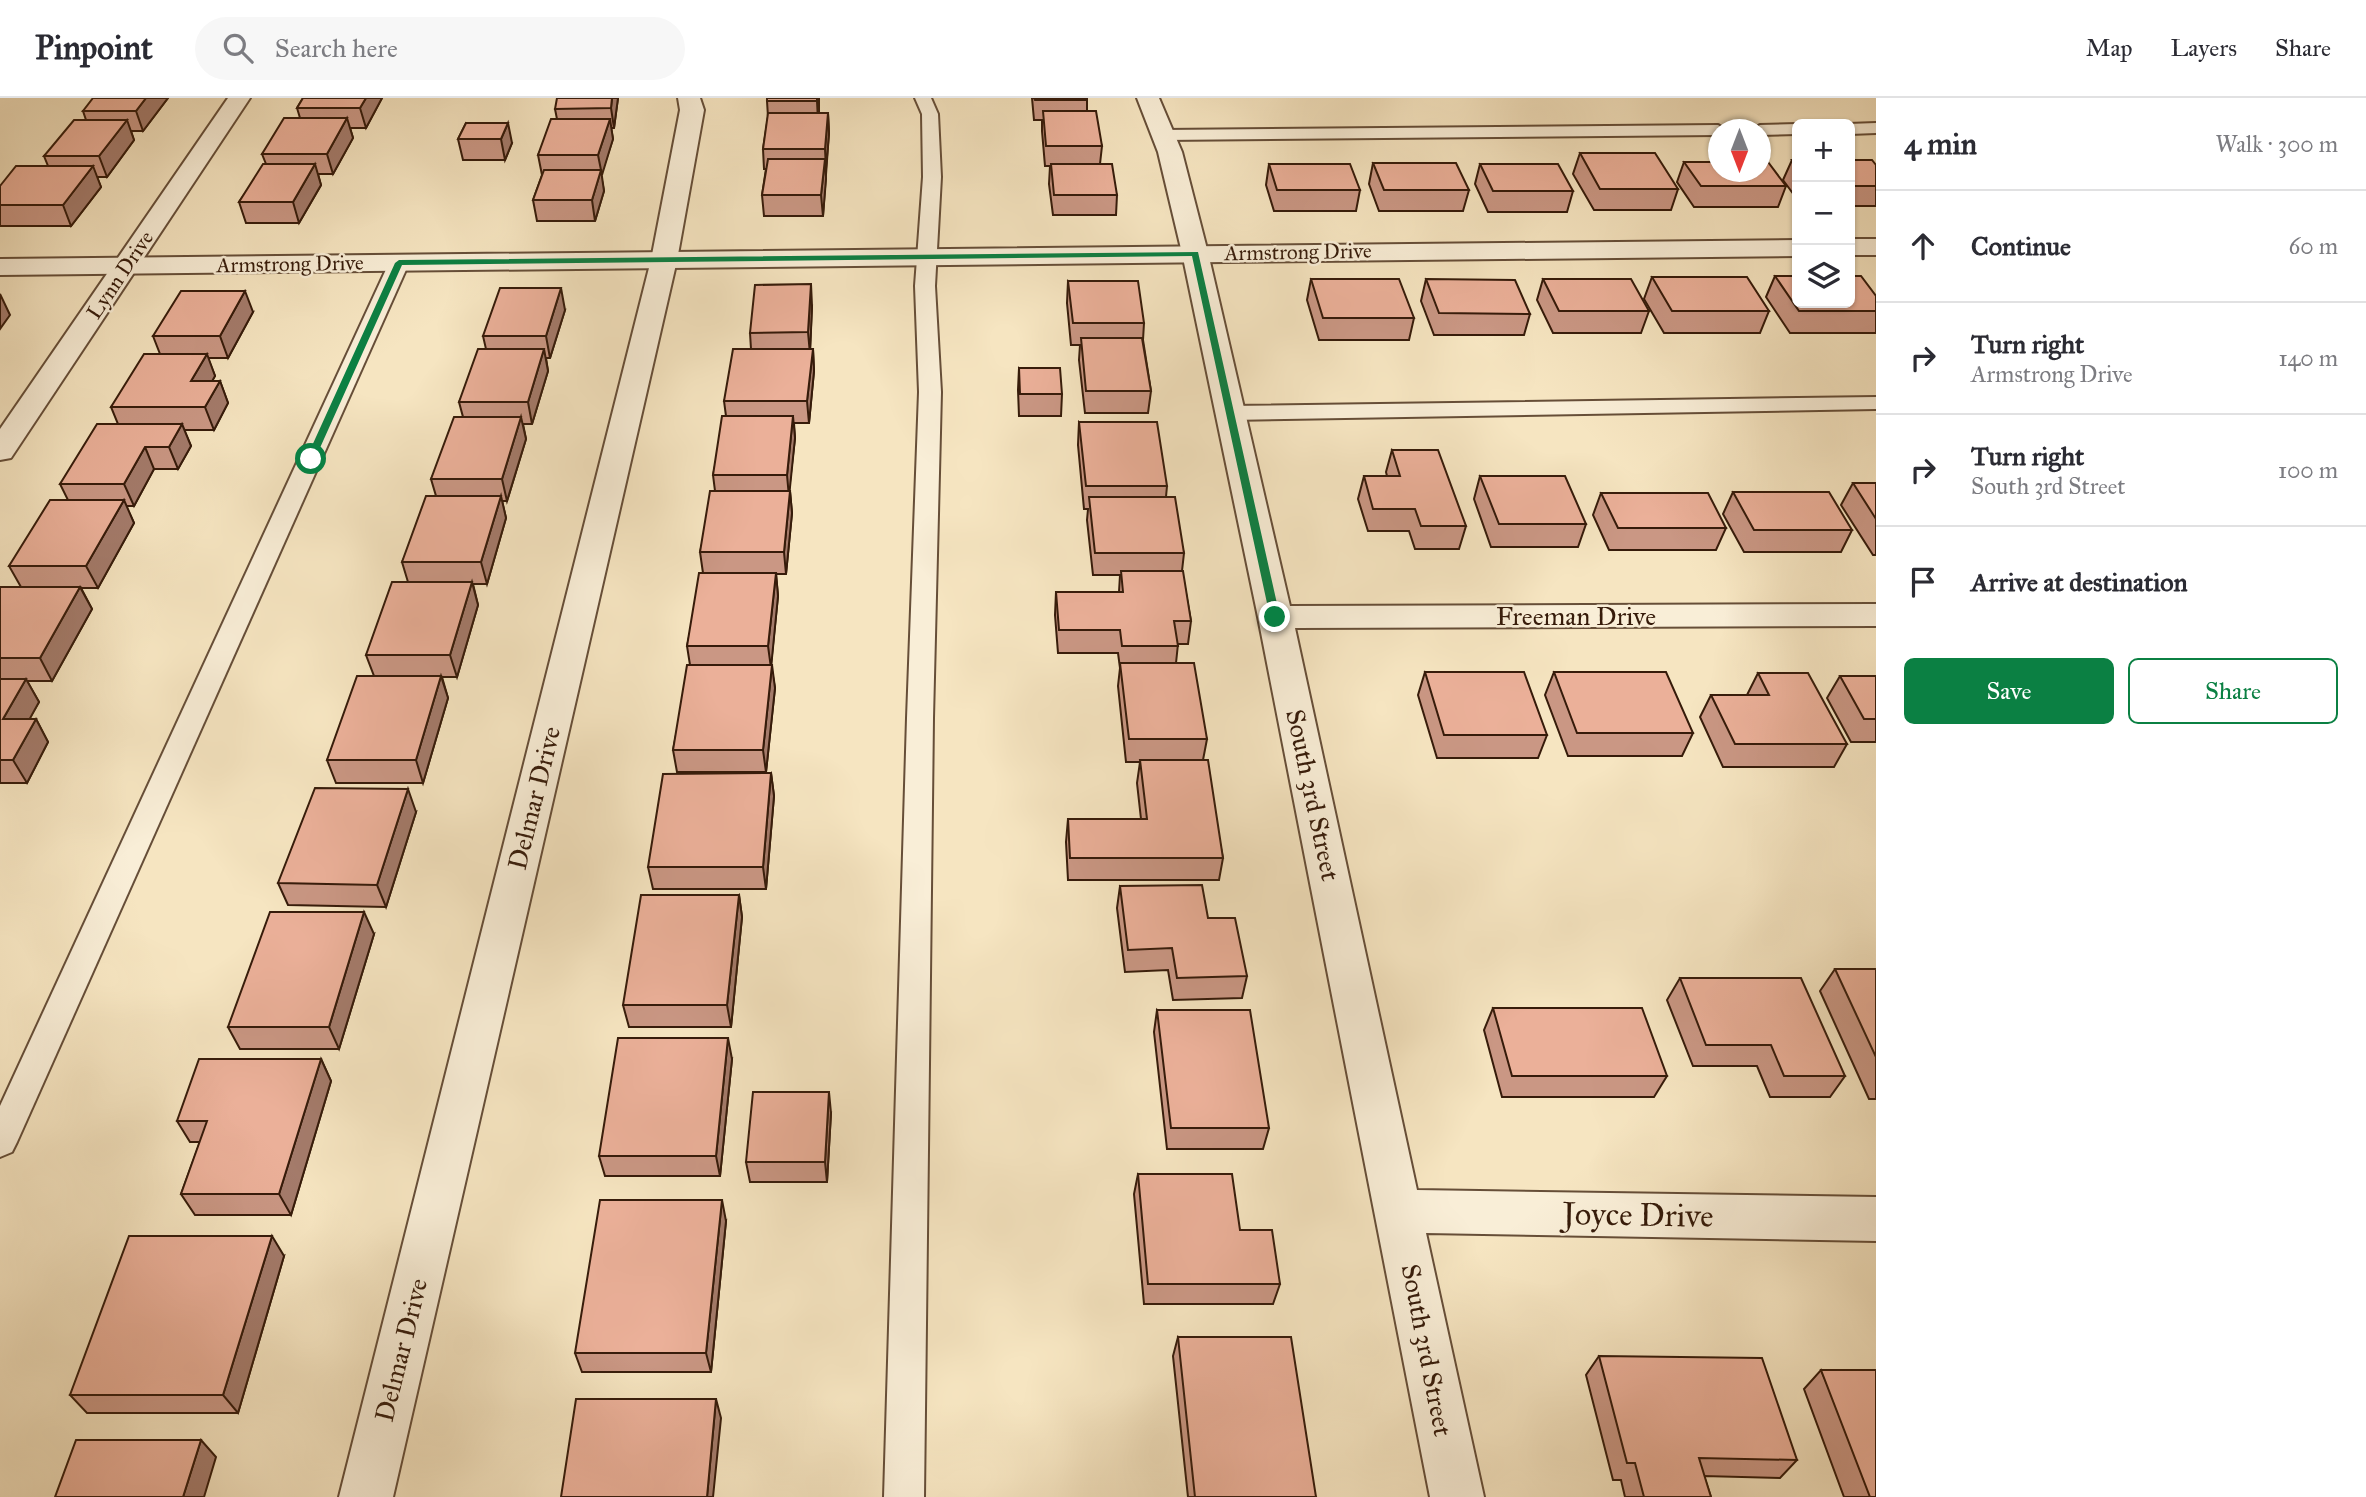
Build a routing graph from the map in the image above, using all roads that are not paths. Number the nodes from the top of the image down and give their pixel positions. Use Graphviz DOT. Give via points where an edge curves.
graph roads {
  1 [pos="239,98"];
  2 [pos="689,98"];
  3 [pos="923,98"];
  4 [pos="1148,98"];
  5 [pos="1876,128"];
  6 [pos="1792,129"];
  7 [pos="1855,129"];
  8 [pos="1708,130"];
  9 [pos="1771,130"];
  10 [pos="1163,135"];
  11 [pos="1792,247"];
  12 [pos="1855,247"];
  13 [pos="1876,247"];
  14 [pos="1195,253"];
  15 [pos="927,256"];
  16 [pos="664,260"];
  17 [pos="399,263"];
  18 [pos="127,265"];
  19 [pos="0,267"];
  20 [pos="1876,402"];
  21 [pos="1230,413"];
  22 [pos="0,451"];
  23 [pos="1876,615"];
  24 [pos="1275,617"];
  25 [pos="0,1142"];
  26 [pos="1400,1212"];
  27 [pos="1876,1219"];
  28 [pos="366,1497"];
  29 [pos="904,1497"];
  30 [pos="1457,1497"];
  1 -- 18 [label="street, Lynn Drive"];
  2 -- 16 [label="street, Delmar Drive" via="692,110"];
  3 -- 15 [label="lane" via="929,114 932,164"];
  4 -- 10 [label="street, South 3rd Street"];
  5 -- 7 [label="lane"];
  6 -- 9 [label="lane"];
  8 -- 10 [label="lane"];
  10 -- 14 [label="street, South 3rd Street"];
  11 -- 14 [label="street, Armstrong Drive"];
  12 -- 13 [label="street"];
  14 -- 15 [label="street, Armstrong Drive"];
  14 -- 21 [label="street, South 3rd Street"];
  15 -- 16 [label="street, Armstrong Drive"];
  15 -- 29 [label="lane" via="930,393"];
  16 -- 17 [label="street, Armstrong Drive"];
  16 -- 28 [label="street, Delmar Drive"];
  17 -- 18 [label="street, Armstrong Drive"];
  17 -- 25 [label="lane"];
  18 -- 19 [label="street, Armstrong Drive"];
  18 -- 22 [label="street, Lynn Drive"];
  20 -- 21 [label="lane"];
  21 -- 24 [label="street, South 3rd Street"];
  23 -- 24 [label="street, Freeman Drive"];
  24 -- 26 [label="street, South 3rd Street"];
  26 -- 27 [label="street, Joyce Drive"];
  26 -- 30 [label="street, South 3rd Street"];
}
